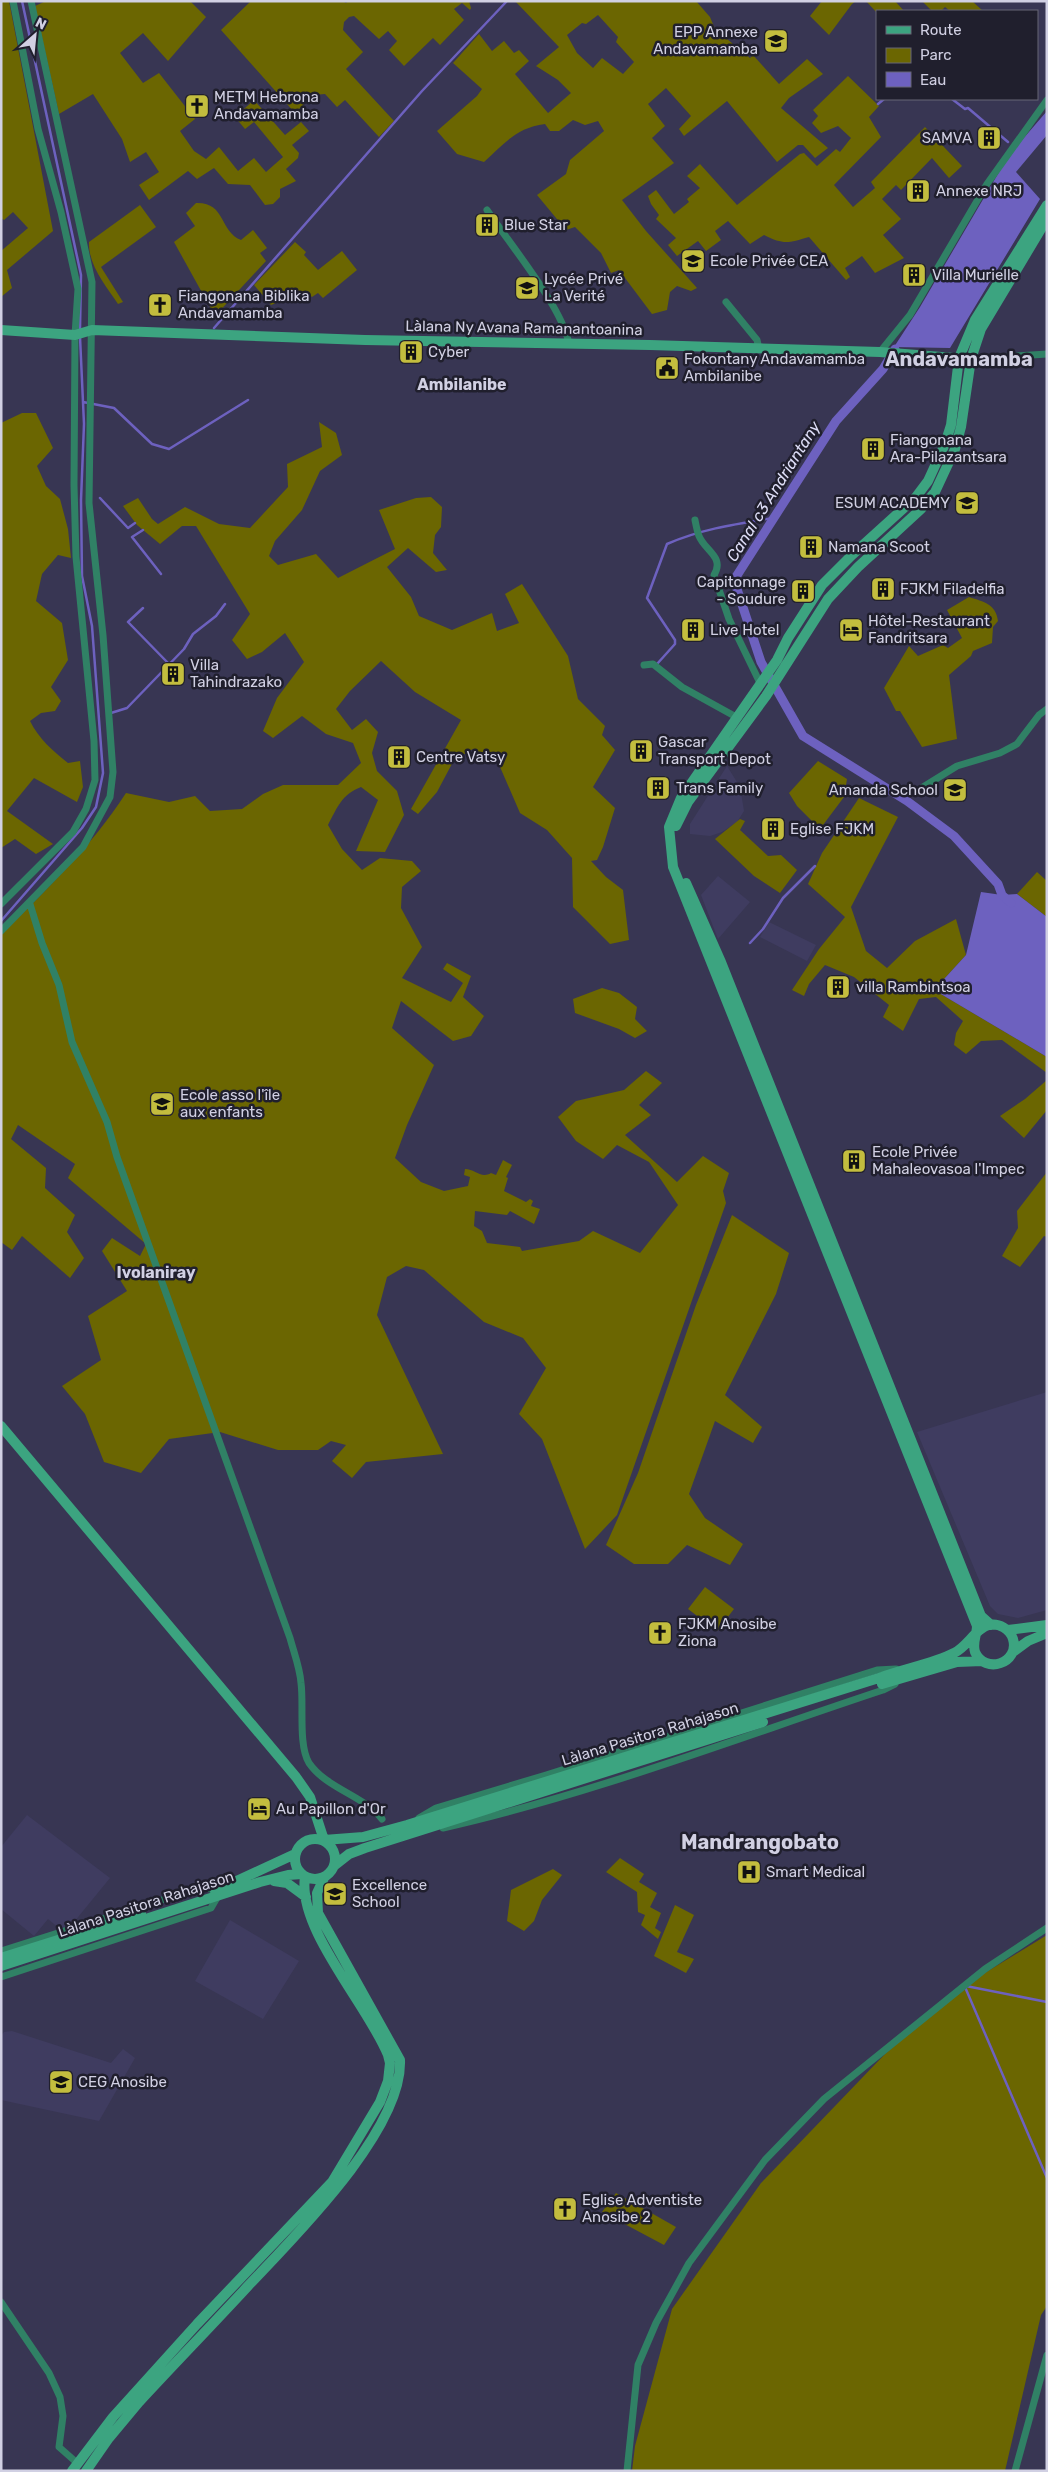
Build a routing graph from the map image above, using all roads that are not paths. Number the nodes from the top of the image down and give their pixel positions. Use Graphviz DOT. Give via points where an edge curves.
graph roads {
  1 [pos="13,1"];
  2 [pos="31,1"];
  3 [pos="1047,100"];
  4 [pos="1047,205"];
  5 [pos="486,210"];
  6 [pos="1047,219"];
  7 [pos="726,302"];
  8 [pos="1,330"];
  9 [pos="92,330"];
  10 [pos="75,335"];
  11 [pos="569,344"];
  12 [pos="759,349"];
  13 [pos="880,352"];
  14 [pos="1047,354"];
  15 [pos="959,358"];
  16 [pos="971,359"];
  17 [pos="696,523"];
  18 [pos="644,665"];
  19 [pos="762,683"];
  20 [pos="1047,709"];
  21 [pos="738,718"];
  22 [pos="915,792"];
  23 [pos="1,904"];
  24 [pos="30,904"];
  25 [pos="1,931"];
  26 [pos="1,1426"];
  27 [pos="991,1625"];
  28 [pos="1047,1625"];
  29 [pos="1008,1630"];
  30 [pos="1047,1633"];
  31 [pos="977,1634"];
  32 [pos="1013,1652"];
  33 [pos="982,1661"];
  34 [pos="908,1672"];
  35 [pos="382,1819"];
  36 [pos="318,1822"];
  37 [pos="410,1829"];
  38 [pos="324,1840"];
  39 [pos="348,1840"];
  40 [pos="295,1854"];
  41 [pos="335,1865"];
  42 [pos="303,1876"];
  43 [pos="324,1878"];
  44 [pos="260,1882"];
  45 [pos="217,1894"];
  46 [pos="306,1897"];
  47 [pos="1047,1928"];
  48 [pos="1,1951"];
  49 [pos="1,1958"];
  50 [pos="1,1966"];
  51 [pos="1,1977"];
  52 [pos="1,2302"];
  53 [pos="1047,2355"];
  54 [pos="74,2467"];
  55 [pos="86,2471"];
  56 [pos="627,2471"];
  57 [pos="1014,2471"];
  1 -- 10 [label="street" via="38,129 78,289"];
  2 -- 9 [label="street" via="85,244 92,282"];
  3 -- 13 [label="street" via="987,184 910,315"];
  4 -- 15 [label="street" via="975,320"];
  5 -- 11 [label="street" via="553,307 566,330"];
  6 -- 16 [label="street" via="981,329"];
  7 -- 12 [label="street" via="756,340"];
  8 -- 10 [label="street, Làlana Ny Avana Ramanantoanina"];
  9 -- 10 [label="street, Làlana Ny Avana Ramanantoanina"];
  9 -- 11 [label="street, Làlana Ny Avana Ramanantoanina"];
  9 -- 24 [label="street" via="89,503 113,772 110,797 83,848"];
  10 -- 23 [label="street" via="76,557 95,780 86,809 73,832"];
  11 -- 12 [label="street, Làlana Ny Avana Ramanantoanina"];
  12 -- 13 [label="street, Làlana Ny Avana Ramanantoanina"];
  13 -- 15 [label="street, Làlana Ny Avana Ramanantoanina"];
  14 -- 16 [label="street, Làlana Ny Avana Ramanantoanina"];
  15 -- 16 [label="street, Làlana Ny Avana Ramanantoanina"];
  15 -- 19 [label="street" via="951,425 946,444 928,481 916,498 822,585"];
  16 -- 27 [label="street" via="961,427 936,492 828,599 766,696 688,802 674,831 678,865 721,962 981,1616"];
  17 -- 19 [label="street" via="698,535 717,560 718,569 714,575 726,610"];
  18 -- 21 [label="street" via="653,664 682,687"];
  19 -- 21 [label="street"];
  20 -- 22 [label="street" via="1017,744 1000,753 957,766"];
  21 -- 31 [label="street" via="681,798 669,827 673,867 977,1626"];
  24 -- 25 [label="street"];
  24 -- 35 [label="street" via="59,985 72,1042 108,1122 117,1158 290,1638 301,1681 304,1746 309,1762 332,1784"];
  26 -- 36 [label="street" via="296,1777 310,1797"];
  27 -- 29 [label="street"];
  27 -- 31 [label="street"];
  28 -- 29 [label="street"];
  29 -- 32 [label="street" via="1014,1640"];
  30 -- 32 [label="street"];
  31 -- 33 [label="street" via="974,1646"];
  31 -- 34 [label="street, Làlana Pasitora Rahajason" via="953,1654"];
  32 -- 33 [label="street" via="1000,1664"];
  33 -- 34 [label="street, Làlana Pasitora Rahajason" via="956,1662"];
  34 -- 37 [label="street, Làlana Pasitora Rahajason"];
  34 -- 37 [label="street" via="877,1670 436,1808"];
  36 -- 38 [label="street"];
  36 -- 39 [label="street"];
  37 -- 39 [label="street, Làlana Pasitora Rahajason"];
  37 -- 41 [label="street, Làlana Pasitora Rahajason" via="349,1854"];
  38 -- 39 [label="street, Làlana Pasitora Rahajason"];
  38 -- 40 [label="street" via="310,1839 298,1847"];
  38 -- 41 [label="street" via="334,1850"];
  40 -- 42 [label="street" via="295,1862"];
  40 -- 45 [label="street, Làlana Pasitora Rahajason"];
  41 -- 43 [label="street"];
  42 -- 43 [label="street"];
  42 -- 44 [label="street, Làlana Pasitora Rahajason" via="288,1875"];
  42 -- 46 [label="street"];
  43 -- 55 [label="street" via="317,1893 318,1913 400,2060 390,2106 341,2184 139,2402"];
  44 -- 45 [label="street, Làlana Pasitora Rahajason"];
  44 -- 46 [label="street" via="287,1883"];
  45 -- 48 [label="street" via="203,1887"];
  45 -- 49 [label="street, Làlana Pasitora Rahajason"];
  45 -- 50 [label="street, Làlana Pasitora Rahajason"];
  45 -- 51 [label="street" via="211,1908"];
  46 -- 54 [label="street" via="311,1922 388,2055 388,2081 380,2102 332,2182 197,2324 113,2417"];
  47 -- 56 [label="street" via="985,1969 842,2084 765,2160 689,2263 656,2323 638,2365"];
  52 -- 54 [label="street" via="54,2382 62,2406 59,2447"];
  53 -- 57 [label="street"];
}
